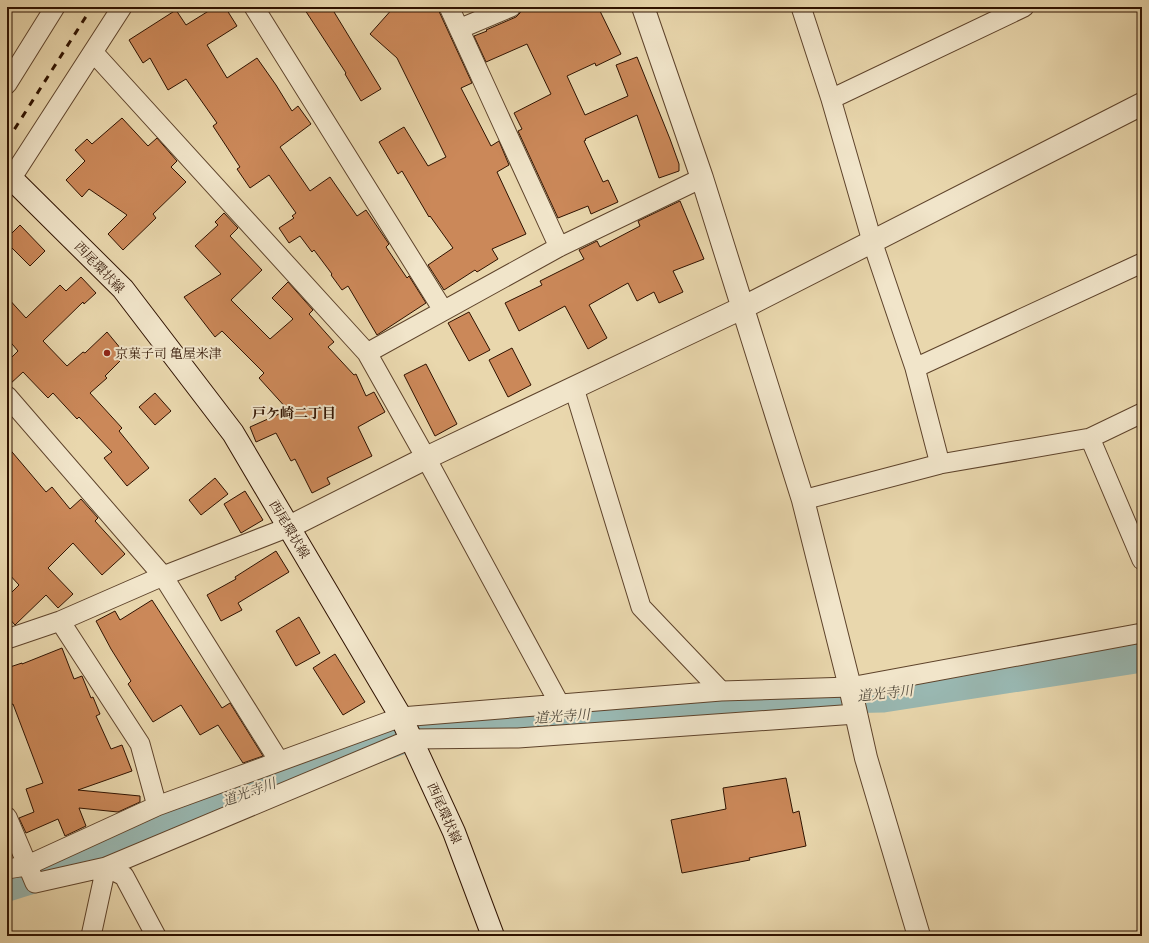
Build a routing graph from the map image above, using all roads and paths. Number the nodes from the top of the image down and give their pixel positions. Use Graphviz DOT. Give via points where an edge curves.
graph roads {
  1 [pos="55,7"];
  2 [pos="122,7"];
  3 [pos="254,7"];
  4 [pos="449,7"];
  5 [pos="511,7"];
  6 [pos="643,7"];
  7 [pos="801,7"];
  8 [pos="1024,7"];
  9 [pos="459,29"];
  10 [pos="93,52"];
  11 [pos="7,84"];
  12 [pos="831,99"];
  13 [pos="1142,104"];
  14 [pos="702,178"];
  15 [pos="8,179"];
  16 [pos="872,241"];
  17 [pos="559,247"];
  18 [pos="1142,263"];
  19 [pos="742,308"];
  20 [pos="443,310"];
  21 [pos="367,353"];
  22 [pos="915,368"];
  23 [pos="574,388"];
  24 [pos="7,396"];
  25 [pos="1142,412"];
  26 [pos="1090,438"];
  27 [pos="426,458"];
  28 [pos="940,464"];
  29 [pos="803,500"];
  30 [pos="289,527"];
  31 [pos="1142,560"];
  32 [pos="163,576"];
  33 [pos="60,621"];
  34 [pos="1142,633"];
  35 [pos="9,635"];
  36 [pos="851,688"];
  37 [pos="721,691"];
  38 [pos="560,704"];
  39 [pos="856,713"];
  40 [pos="406,728"];
  41 [pos="279,761"];
  42 [pos="157,806"];
  43 [pos="7,817"];
  44 [pos="106,867"];
  45 [pos="7,869"];
  46 [pos="29,872"];
  47 [pos="91,936"];
  48 [pos="156,936"];
  49 [pos="493,936"];
  50 [pos="919,936"];
  1 -- 11 [label="street"];
  2 -- 10 [label="street"];
  3 -- 20 [label="street"];
  4 -- 9 [label="street"];
  5 -- 9 [label="street"];
  6 -- 14 [label="street"];
  7 -- 12 [label="street"];
  8 -- 12 [label="street"];
  9 -- 17 [label="street"];
  10 -- 15 [label="street"];
  10 -- 21 [label="street"];
  12 -- 16 [label="street"];
  13 -- 16 [label="street"];
  14 -- 17 [label="street"];
  14 -- 19 [label="street"];
  15 -- 30 [label="street, 西尾環状線" via="123,289 233,433"];
  16 -- 19 [label="street"];
  16 -- 22 [label="street"];
  17 -- 20 [label="street"];
  18 -- 22 [label="street"];
  19 -- 23 [label="street"];
  19 -- 29 [label="street"];
  20 -- 21 [label="street"];
  21 -- 27 [label="street"];
  22 -- 28 [label="street"];
  23 -- 27 [label="street"];
  23 -- 37 [label="street" via="641,608"];
  24 -- 32 [label="street"];
  25 -- 26 [label="street"];
  26 -- 28 [label="street"];
  26 -- 31 [label="street"];
  27 -- 30 [label="street"];
  27 -- 38 [label="street"];
  28 -- 29 [label="street"];
  29 -- 36 [label="street"];
  30 -- 32 [label="street"];
  30 -- 40 [label="street, 西尾環状線"];
  32 -- 33 [label="street"];
  32 -- 41 [label="street"];
  33 -- 35 [label="street"];
  33 -- 42 [label="street" via="140,744"];
  34 -- 36 [label="street"];
  36 -- 37 [label="street"];
  36 -- 39 [label="street"];
  37 -- 38 [label="street"];
  38 -- 40 [label="street"];
  39 -- 40 [label="street" via="518,738"];
  39 -- 50 [label="street" via="866,758"];
  40 -- 41 [label="street"];
  40 -- 44 [label="street"];
  40 -- 49 [label="street, 西尾環状線" via="454,832"];
  41 -- 42 [label="street"];
  42 -- 46 [label="street"];
  43 -- 46 [label="street"];
  44 -- 46 [label="street"];
  44 -- 47 [label="street"];
  44 -- 48 [label="street" via="124,876"];
  45 -- 46 [label="street"];
}
